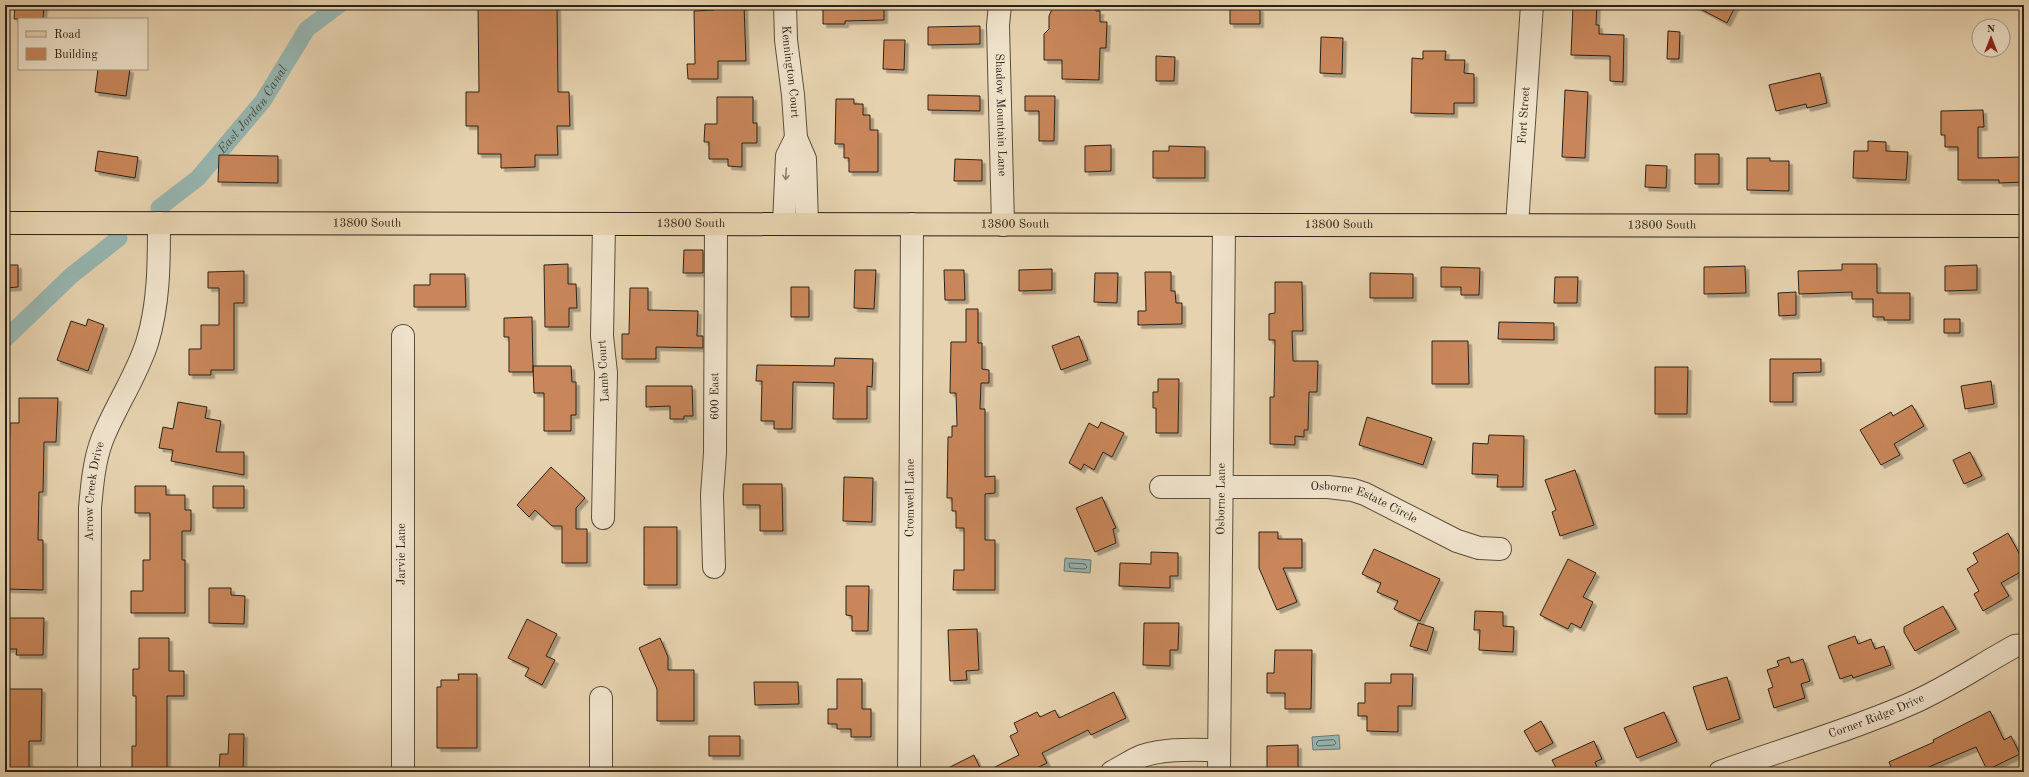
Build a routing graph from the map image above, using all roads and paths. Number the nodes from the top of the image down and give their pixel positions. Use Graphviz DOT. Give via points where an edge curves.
graph roads {
  1 [pos="785,5"];
  2 [pos="1000,5"];
  3 [pos="1532,5"];
  4 [pos="796,138"];
  5 [pos="5,223"];
  6 [pos="159,223"];
  7 [pos="604,224"];
  8 [pos="716,224"];
  9 [pos="784,224"];
  10 [pos="807,224"];
  11 [pos="912,224"];
  12 [pos="1003,225"];
  13 [pos="1224,225"];
  14 [pos="1518,225"];
  15 [pos="2024,226"];
  16 [pos="403,336"];
  17 [pos="1161,487"];
  18 [pos="1221,488"];
  19 [pos="603,518"];
  20 [pos="1500,549"];
  21 [pos="714,567"];
  22 [pos="2024,645"];
  23 [pos="601,698"];
  24 [pos="1219,750"];
  25 [pos="89,772"];
  26 [pos="403,772"];
  27 [pos="602,772"];
  28 [pos="909,772"];
  29 [pos="1112,772"];
  30 [pos="1219,772"];
  31 [pos="1720,772"];
  1 -- 4 [label="street, Kennington Court"];
  2 -- 12 [label="street, Shadow Mountain Lane" via="998,25"];
  3 -- 14 [label="street, Fort Street"];
  4 -- 9 [label="street, one-way" via="787,156"];
  4 -- 10 [label="street, Kennington Court" via="805,159"];
  5 -- 6 [label="main road, 13800 South"];
  6 -- 7 [label="main road, 13800 South"];
  6 -- 25 [label="street, Arrow Creek Drive" via="157,301 147,344 101,442 92,484"];
  7 -- 8 [label="main road, 13800 South"];
  7 -- 19 [label="street, Lamb Court" via="602,336 606,373"];
  8 -- 9 [label="main road, 13800 South"];
  8 -- 21 [label="street, 600 East" via="715,445 712,496"];
  9 -- 10 [label="main road, 13800 South"];
  10 -- 11 [label="main road, 13800 South"];
  11 -- 12 [label="main road, 13800 South"];
  11 -- 28 [label="street, Cromwell Lane"];
  12 -- 13 [label="main road, 13800 South"];
  13 -- 14 [label="main road, 13800 South"];
  13 -- 18 [label="street, Osborne Lane"];
  14 -- 15 [label="main road, 13800 South"];
  16 -- 26 [label="street, Jarvie Lane"];
  17 -- 18 [label="street, Osborne Estate Circle"];
  18 -- 20 [label="street, Osborne Estate Circle" via="1328,487 1352,490 1377,499 1457,541 1479,548"];
  18 -- 24 [label="street, Osborne Lane"];
  22 -- 31 [label="street, Corner Ridge Drive" via="2014,646 1911,704"];
  23 -- 27 [label="street"];
  24 -- 29 [label="street" via="1158,752 1141,757"];
  24 -- 30 [label="street, Osborne Lane"];
}
